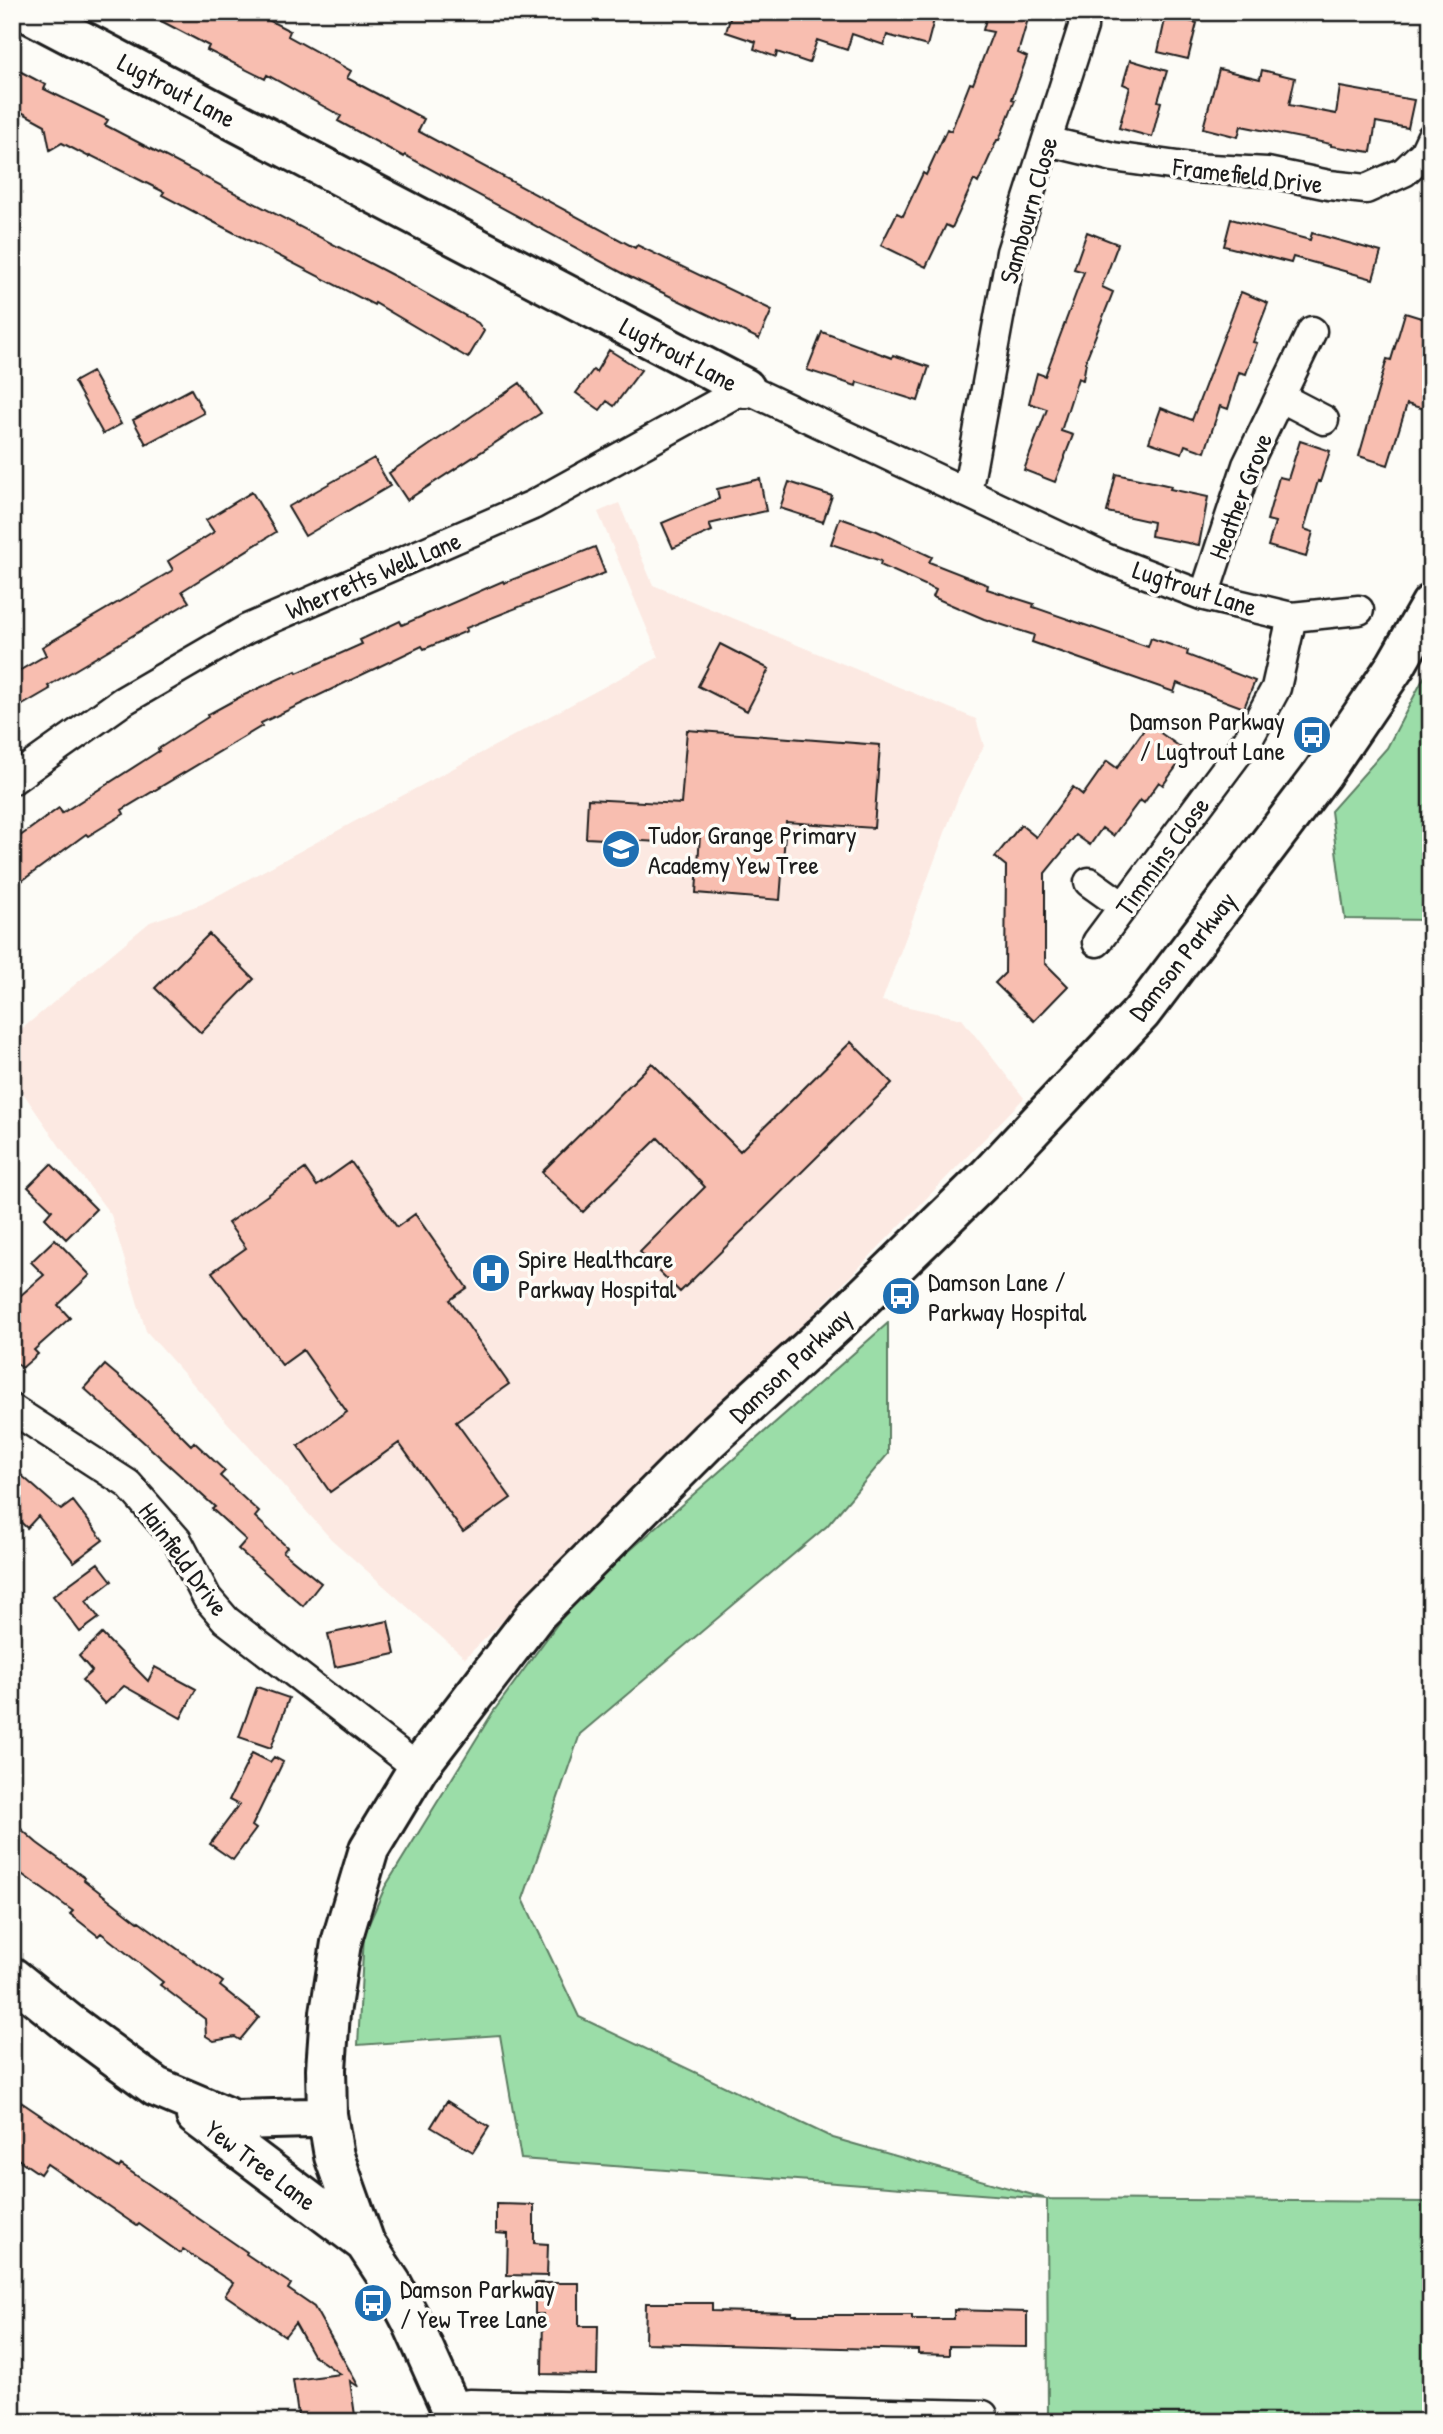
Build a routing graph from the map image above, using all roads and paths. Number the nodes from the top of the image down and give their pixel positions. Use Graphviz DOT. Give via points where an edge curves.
graph roads {
  1 [pos="27,12"];
  2 [pos="1083,12"];
  3 [pos="1431,138"];
  4 [pos="1047,141"];
  5 [pos="1312,331"];
  6 [pos="745,388"];
  7 [pos="1280,397"];
  8 [pos="1324,419"];
  9 [pos="967,493"];
  10 [pos="1204,596"];
  11 [pos="1431,604"];
  12 [pos="1359,610"];
  13 [pos="1292,617"];
  14 [pos="12,780"];
  15 [pos="1089,882"];
  16 [pos="1125,907"];
  17 [pos="1097,942"];
  18 [pos="12,1409"];
  19 [pos="418,1768"];
  20 [pos="12,1977"];
  21 [pos="156,2087"];
  22 [pos="327,2114"];
  23 [pos="365,2243"];
  24 [pos="451,2414"];
  25 [pos="983,2414"];
  1 -- 6 [label="street, Lugtrout Lane"];
  2 -- 4 [label="street, Sambourn Close" via="1083,27"];
  3 -- 4 [label="street, Framefield Drive" via="1424,153 1404,172 1366,189 1267,172 1114,157"];
  4 -- 9 [label="street, Sambourn Close" via="1010,252"];
  5 -- 7 [label="street, Heather Grove"];
  6 -- 9 [label="street, Lugtrout Lane"];
  6 -- 14 [label="street, Wherretts Well Lane" via="533,505 247,629 123,701"];
  7 -- 8 [label="street, Heather Grove"];
  7 -- 10 [label="street, Heather Grove" via="1247,465"];
  9 -- 10 [label="street, Lugtrout Lane" via="1105,558"];
  10 -- 13 [label="street, Lugtrout Lane"];
  11 -- 19 [label="street, Damson Parkway" via="1322,774 1141,1013 988,1176 708,1441 537,1612"];
  12 -- 13 [label="street, Lugtrout Lane"];
  13 -- 16 [label="street, Timmins Close" via="1276,688 1249,738"];
  15 -- 16 [label="street"];
  16 -- 17 [label="street, Timmins Close"];
  18 -- 19 [label="street, Hainfield Drive" via="128,1484 177,1540 207,1598 226,1620"];
  19 -- 22 [label="street, Damson Parkway" via="369,1849 341,1943 330,2013"];
  20 -- 21 [label="street, Yew Tree Lane"];
  21 -- 22 [label="street, Yew Tree Lane" via="234,2120"];
  21 -- 23 [label="street, Yew Tree Lane"];
  22 -- 23 [label="street, Yew Tree Lane" via="334,2155"];
  23 -- 24 [label="street, Yew Tree Lane" via="412,2322"];
  24 -- 25 [label="street" via="468,2404"];
}
